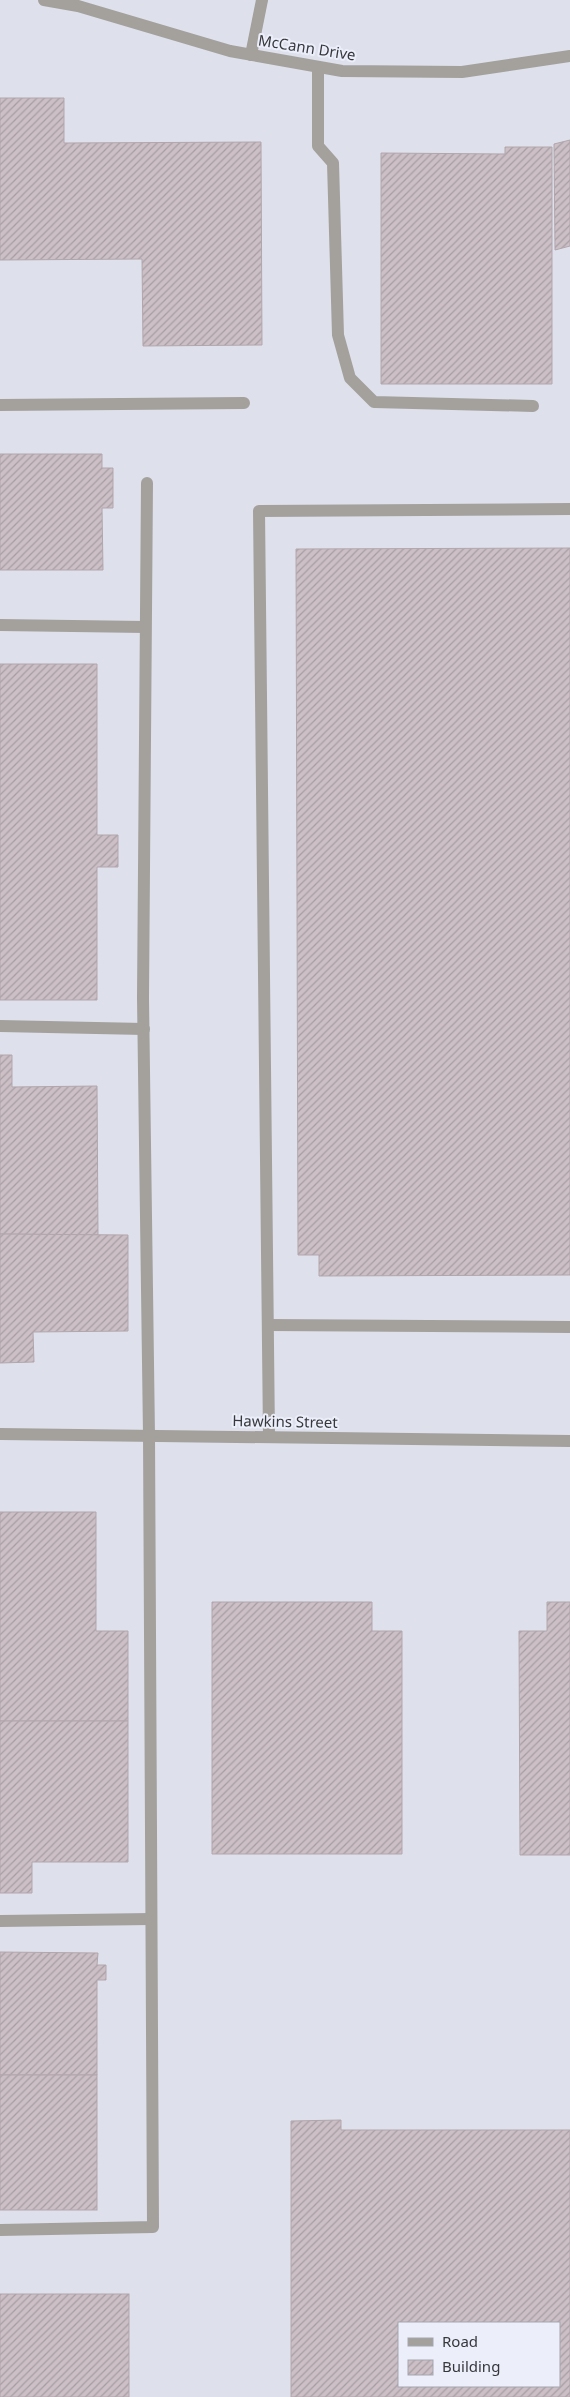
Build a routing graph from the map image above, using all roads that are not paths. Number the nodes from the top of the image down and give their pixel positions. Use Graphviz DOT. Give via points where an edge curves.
graph roads {
  1 [pos="44,0"];
  2 [pos="262,0"];
  3 [pos="251,55"];
  4 [pos="570,56"];
  5 [pos="318,67"];
  6 [pos="244,403"];
  7 [pos="0,406"];
  8 [pos="533,406"];
  9 [pos="147,483"];
  10 [pos="570,508"];
  11 [pos="0,625"];
  12 [pos="145,627"];
  13 [pos="0,1026"];
  14 [pos="144,1029"];
  15 [pos="268,1325"];
  16 [pos="570,1327"];
  17 [pos="0,1434"];
  18 [pos="149,1436"];
  19 [pos="269,1437"];
  20 [pos="570,1441"];
  21 [pos="151,1919"];
  22 [pos="0,1921"];
  23 [pos="0,2230"];
  1 -- 3 [label="street, McCann Drive" via="78,6"];
  2 -- 3 [label="street"];
  3 -- 5 [label="street, McCann Drive"];
  4 -- 5 [label="street, McCann Drive" via="462,72 342,71"];
  5 -- 8 [label="street" via="318,146 333,163 338,335 350,378 374,402"];
  6 -- 7 [label="street"];
  9 -- 12 [label="street"];
  10 -- 15 [label="street" via="259,511"];
  11 -- 12 [label="street"];
  12 -- 14 [label="street"];
  13 -- 14 [label="street"];
  14 -- 18 [label="street"];
  15 -- 16 [label="street"];
  15 -- 19 [label="street"];
  17 -- 18 [label="street, Hawkins Street"];
  18 -- 19 [label="street, Hawkins Street"];
  18 -- 21 [label="street"];
  19 -- 20 [label="street, Hawkins Street"];
  21 -- 22 [label="street"];
  21 -- 23 [label="street" via="153,2227"];
}
